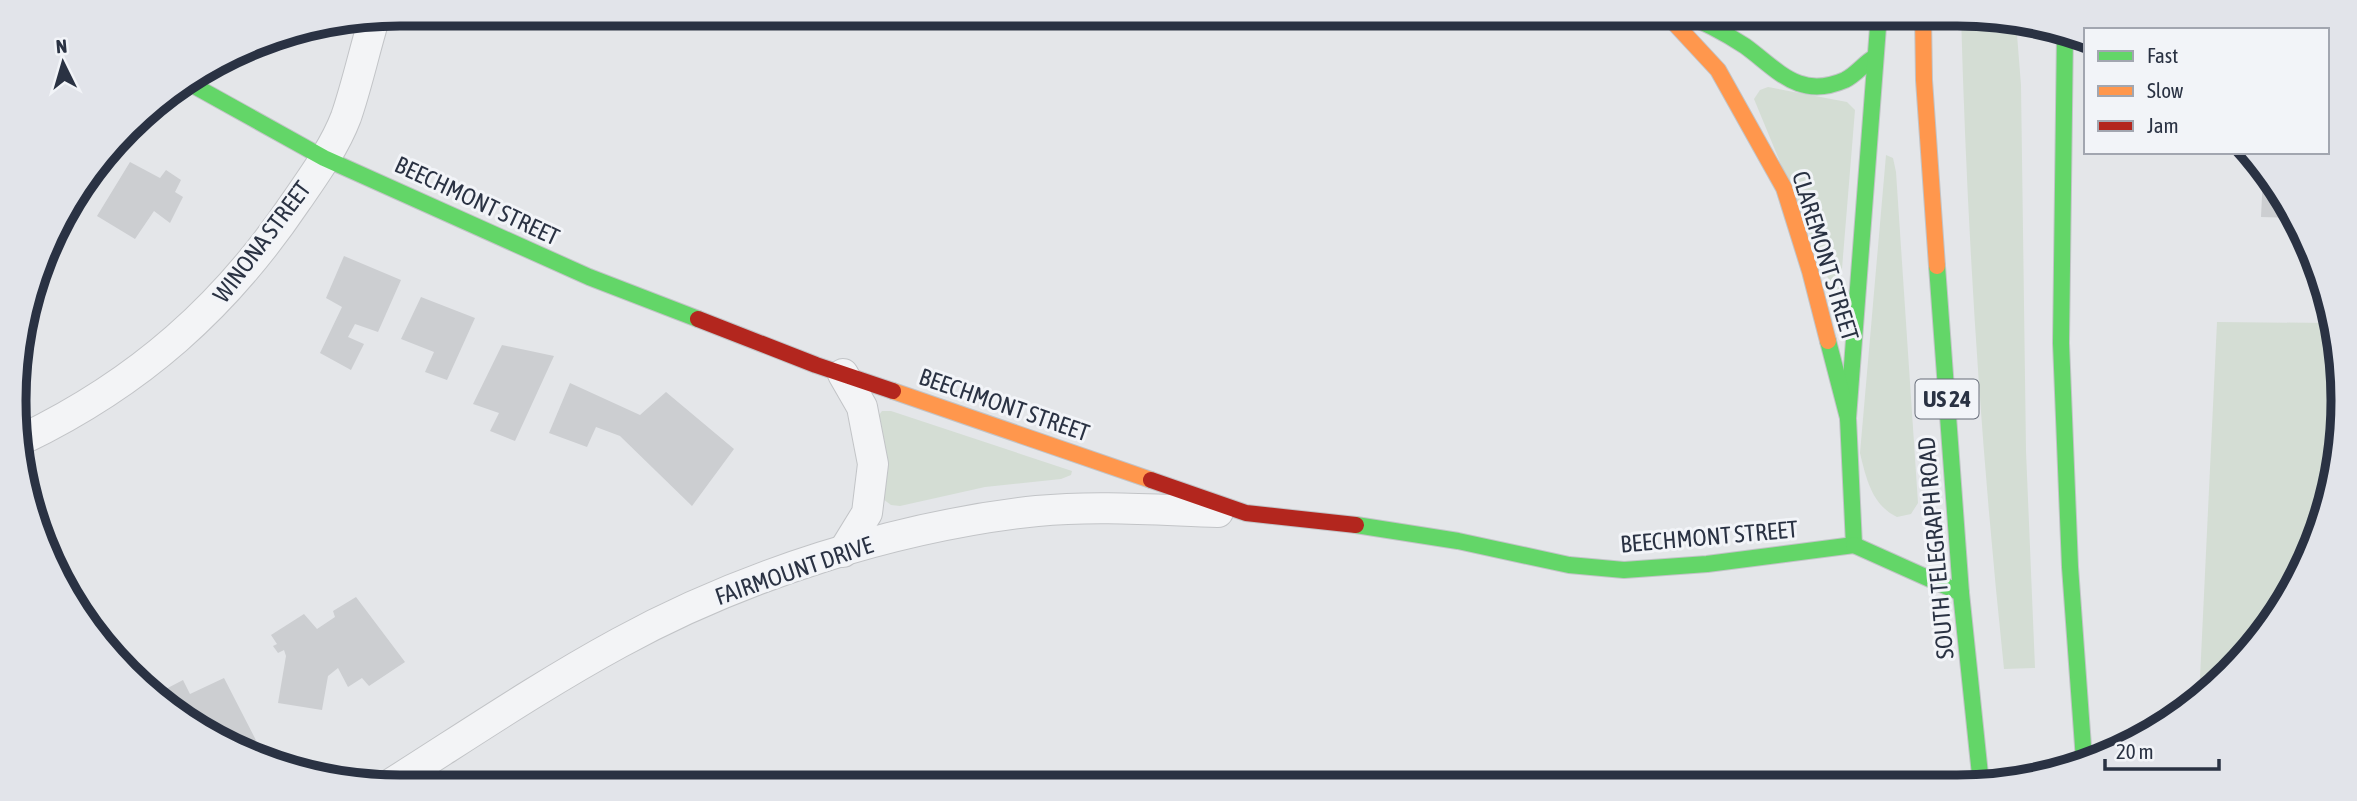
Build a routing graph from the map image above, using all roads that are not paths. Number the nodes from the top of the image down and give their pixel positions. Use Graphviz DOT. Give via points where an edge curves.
graph roads {
  1 [pos="1677,26"];
  2 [pos="1713,26"];
  3 [pos="1878,26"];
  4 [pos="1923,26"];
  5 [pos="372,27"];
  6 [pos="2065,42"];
  7 [pos="1875,57"];
  8 [pos="196,87"];
  9 [pos="324,158"];
  10 [pos="843,374"];
  11 [pos="1848,418"];
  12 [pos="28,436"];
  13 [pos="1246,513"];
  14 [pos="1854,545"];
  15 [pos="843,552"];
  16 [pos="1961,593"];
  17 [pos="2083,752"];
  18 [pos="1980,774"];
  19 [pos="405,775"];
  1 -- 11 [label="street, CLAREMONT STREET" via="1718,70 1784,188"];
  2 -- 7 [label="street" via="1782,77 1815,86 1856,74"];
  3 -- 7 [label="street"];
  4 -- 16 [label="street, SOUTH TELEGRAPH ROAD / US 24"];
  5 -- 9 [label="street, WINONA STREET" via="345,119"];
  6 -- 17 [label="street" via="2061,343"];
  7 -- 11 [label="street"];
  8 -- 9 [label="street, BEECHMONT STREET"];
  9 -- 10 [label="street, BEECHMONT STREET" via="589,277"];
  9 -- 12 [label="street, WINONA STREET" via="245,271 175,343 94,401"];
  10 -- 13 [label="street, BEECHMONT STREET"];
  10 -- 15 [label="street" via="862,407 873,464 867,513"];
  11 -- 14 [label="street, CLAREMONT STREET"];
  13 -- 14 [label="street, BEECHMONT STREET" via="1374,527 1569,565 1624,570"];
  13 -- 15 [label="street, FAIRMOUNT DRIVE" via="1118,508 1037,511 923,530"];
  14 -- 16 [label="street"];
  15 -- 19 [label="street, FAIRMOUNT DRIVE" via="725,592 621,642"];
  16 -- 18 [label="street, SOUTH TELEGRAPH ROAD / US 24"];
}
